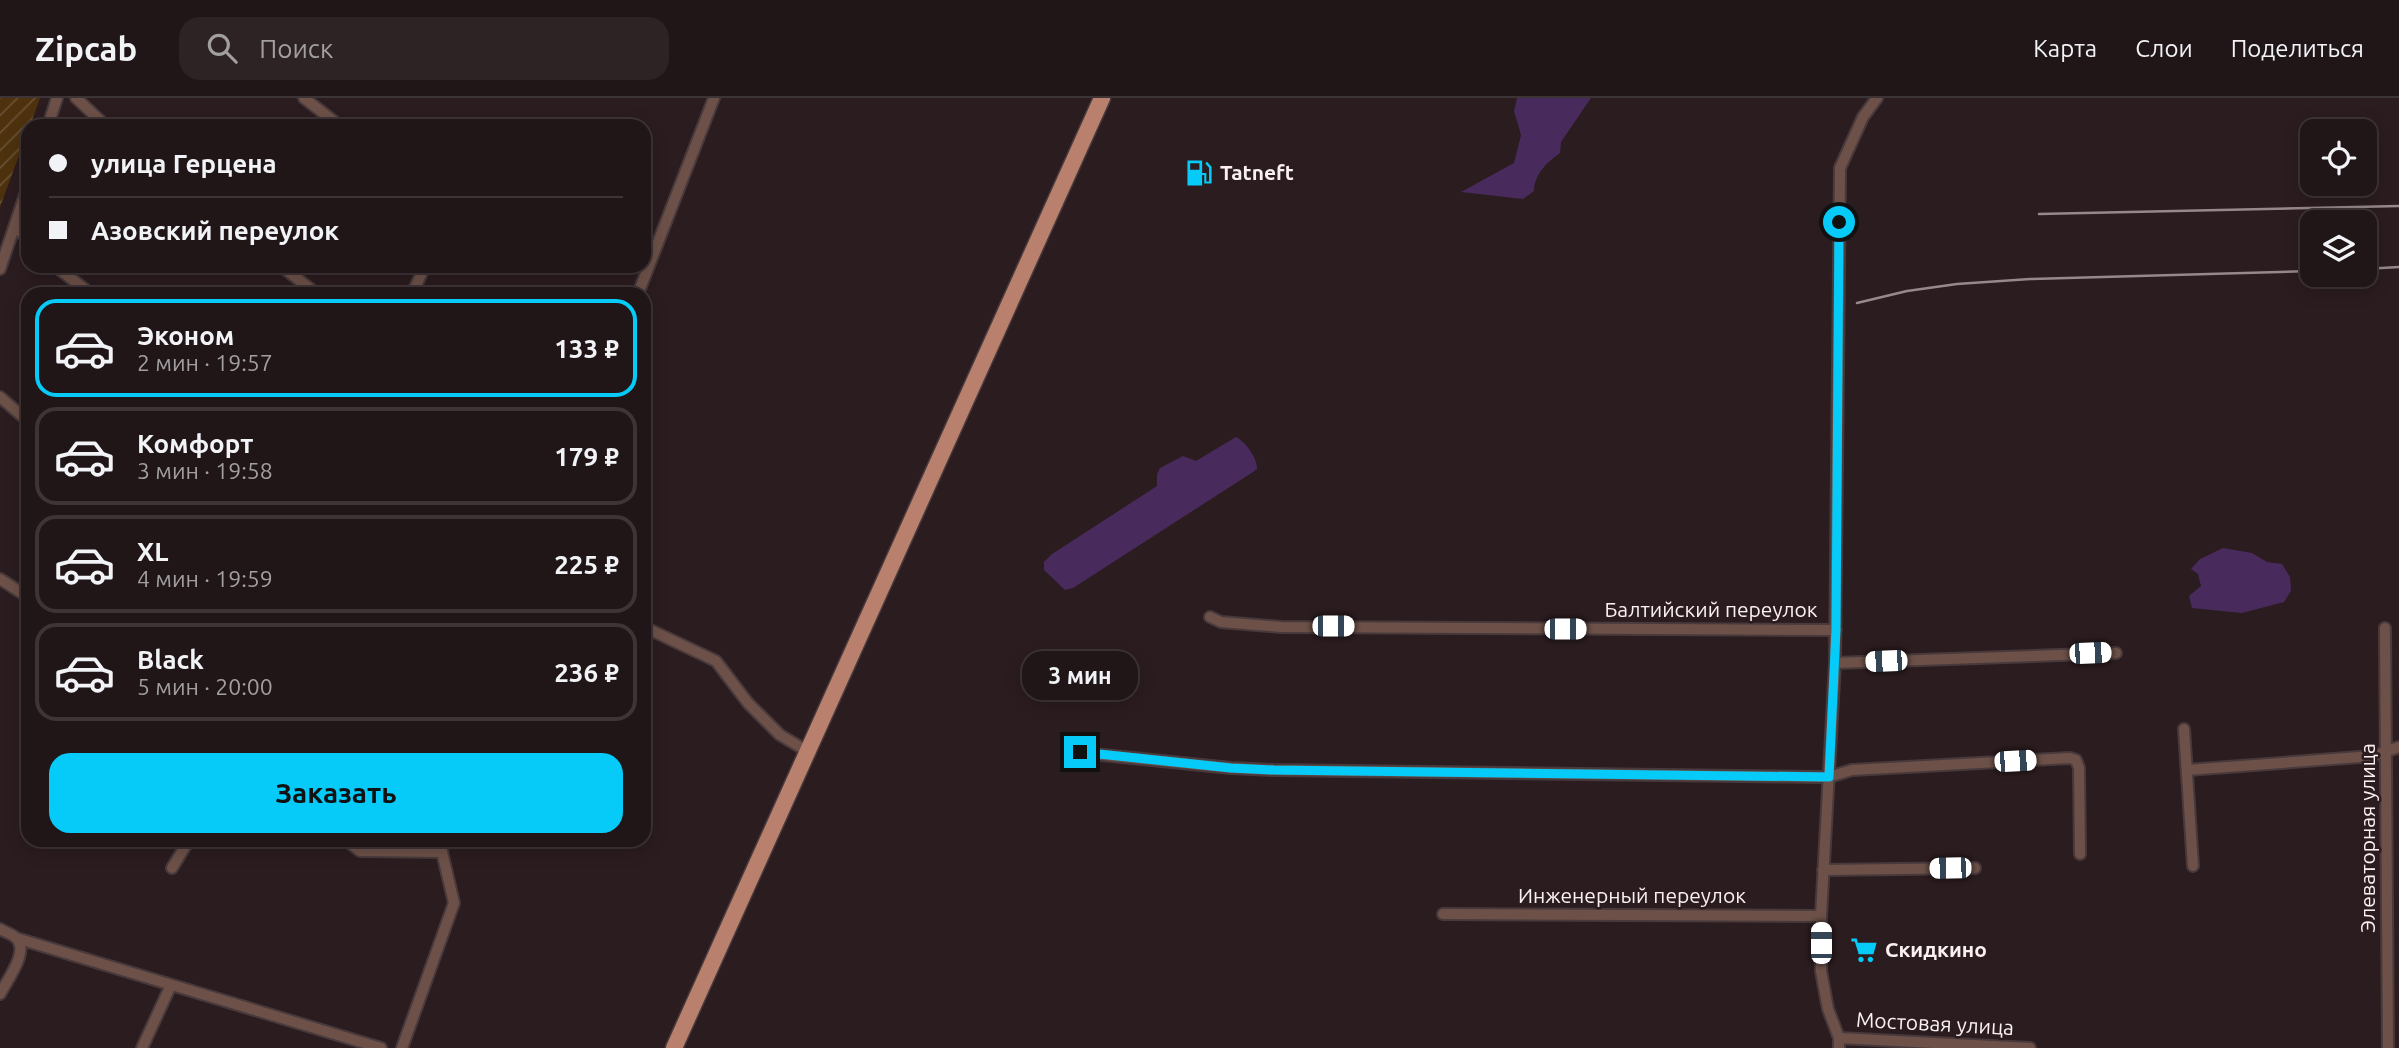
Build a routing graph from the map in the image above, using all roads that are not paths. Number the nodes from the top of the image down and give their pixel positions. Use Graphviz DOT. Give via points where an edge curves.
graph roads {
  1 [pos="57,98"];
  2 [pos="76,98"];
  3 [pos="304,98"];
  4 [pos="714,98"];
  5 [pos="1102,98"];
  6 [pos="1877,98"];
  7 [pos="50,119"];
  8 [pos="98,119"];
  9 [pos="331,119"];
  10 [pos="21,207"];
  11 [pos="15,225"];
  12 [pos="21,232"];
  13 [pos="651,260"];
  14 [pos="0,269"];
  15 [pos="64,273"];
  16 [pos="290,273"];
  17 [pos="82,287"];
  18 [pos="308,287"];
  19 [pos="0,397"];
  20 [pos="21,415"];
  21 [pos="0,579"];
  22 [pos="21,592"];
  23 [pos="1210,617"];
  24 [pos="2385,628"];
  25 [pos="651,630"];
  26 [pos="1836,630"];
  27 [pos="2116,653"];
  28 [pos="1835,663"];
  29 [pos="2184,729"];
  30 [pos="2399,747"];
  31 [pos="807,751"];
  32 [pos="2387,751"];
  33 [pos="1073,752"];
  34 [pos="2187,770"];
  35 [pos="1829,777"];
  36 [pos="185,847"];
  37 [pos="355,847"];
  38 [pos="426,847"];
  39 [pos="442,847"];
  40 [pos="2080,854"];
  41 [pos="2193,866"];
  42 [pos="172,868"];
  43 [pos="1975,868"];
  44 [pos="1823,870"];
  45 [pos="1443,914"];
  46 [pos="1821,916"];
  47 [pos="0,929"];
  48 [pos="16,938"];
  49 [pos="171,985"];
  50 [pos="0,994"];
  51 [pos="1839,1043"];
  52 [pos="142,1048"];
  53 [pos="381,1048"];
  54 [pos="402,1048"];
  55 [pos="674,1048"];
  56 [pos="2030,1048"];
  57 [pos="2388,1048"];
  1 -- 7 [label="street"];
  2 -- 8 [label="street"];
  3 -- 9 [label="street"];
  4 -- 13 [label="street"];
  5 -- 31 [label="main road"];
  6 -- 26 [label="street" via="1840,168"];
  10 -- 11 [label="street"];
  11 -- 12 [label="street"];
  11 -- 14 [label="street"];
  15 -- 17 [label="street"];
  16 -- 18 [label="street"];
  19 -- 20 [label="street"];
  21 -- 22 [label="street"];
  23 -- 26 [label="street, Балтийский переулок" via="1281,627"];
  24 -- 32 [label="street, Элеваторная улица"];
  25 -- 31 [label="street" via="716,661 780,735"];
  26 -- 28 [label="street"];
  27 -- 28 [label="street"];
  28 -- 35 [label="street"];
  29 -- 34 [label="street"];
  30 -- 32 [label="street"];
  31 -- 55 [label="main road"];
  32 -- 34 [label="street" via="2372,756"];
  32 -- 57 [label="street, Элеваторная улица"];
  33 -- 35 [label="street" via="1274,770"];
  34 -- 41 [label="street"];
  35 -- 40 [label="street" via="1852,770 2070,758 2079,768"];
  35 -- 44 [label="street"];
  36 -- 42 [label="street"];
  37 -- 38 [label="street" via="360,851"];
  39 -- 54 [label="street" via="454,903"];
  43 -- 44 [label="street"];
  44 -- 46 [label="street"];
  45 -- 46 [label="street, Инженерный переулок"];
  46 -- 51 [label="street" via="1821,971"];
  47 -- 48 [label="street"];
  48 -- 49 [label="street"];
  48 -- 50 [label="street" via="21,946 19,957"];
  49 -- 52 [label="street"];
  49 -- 53 [label="street"];
  51 -- 56 [label="street, Мостовая улица"];
}
